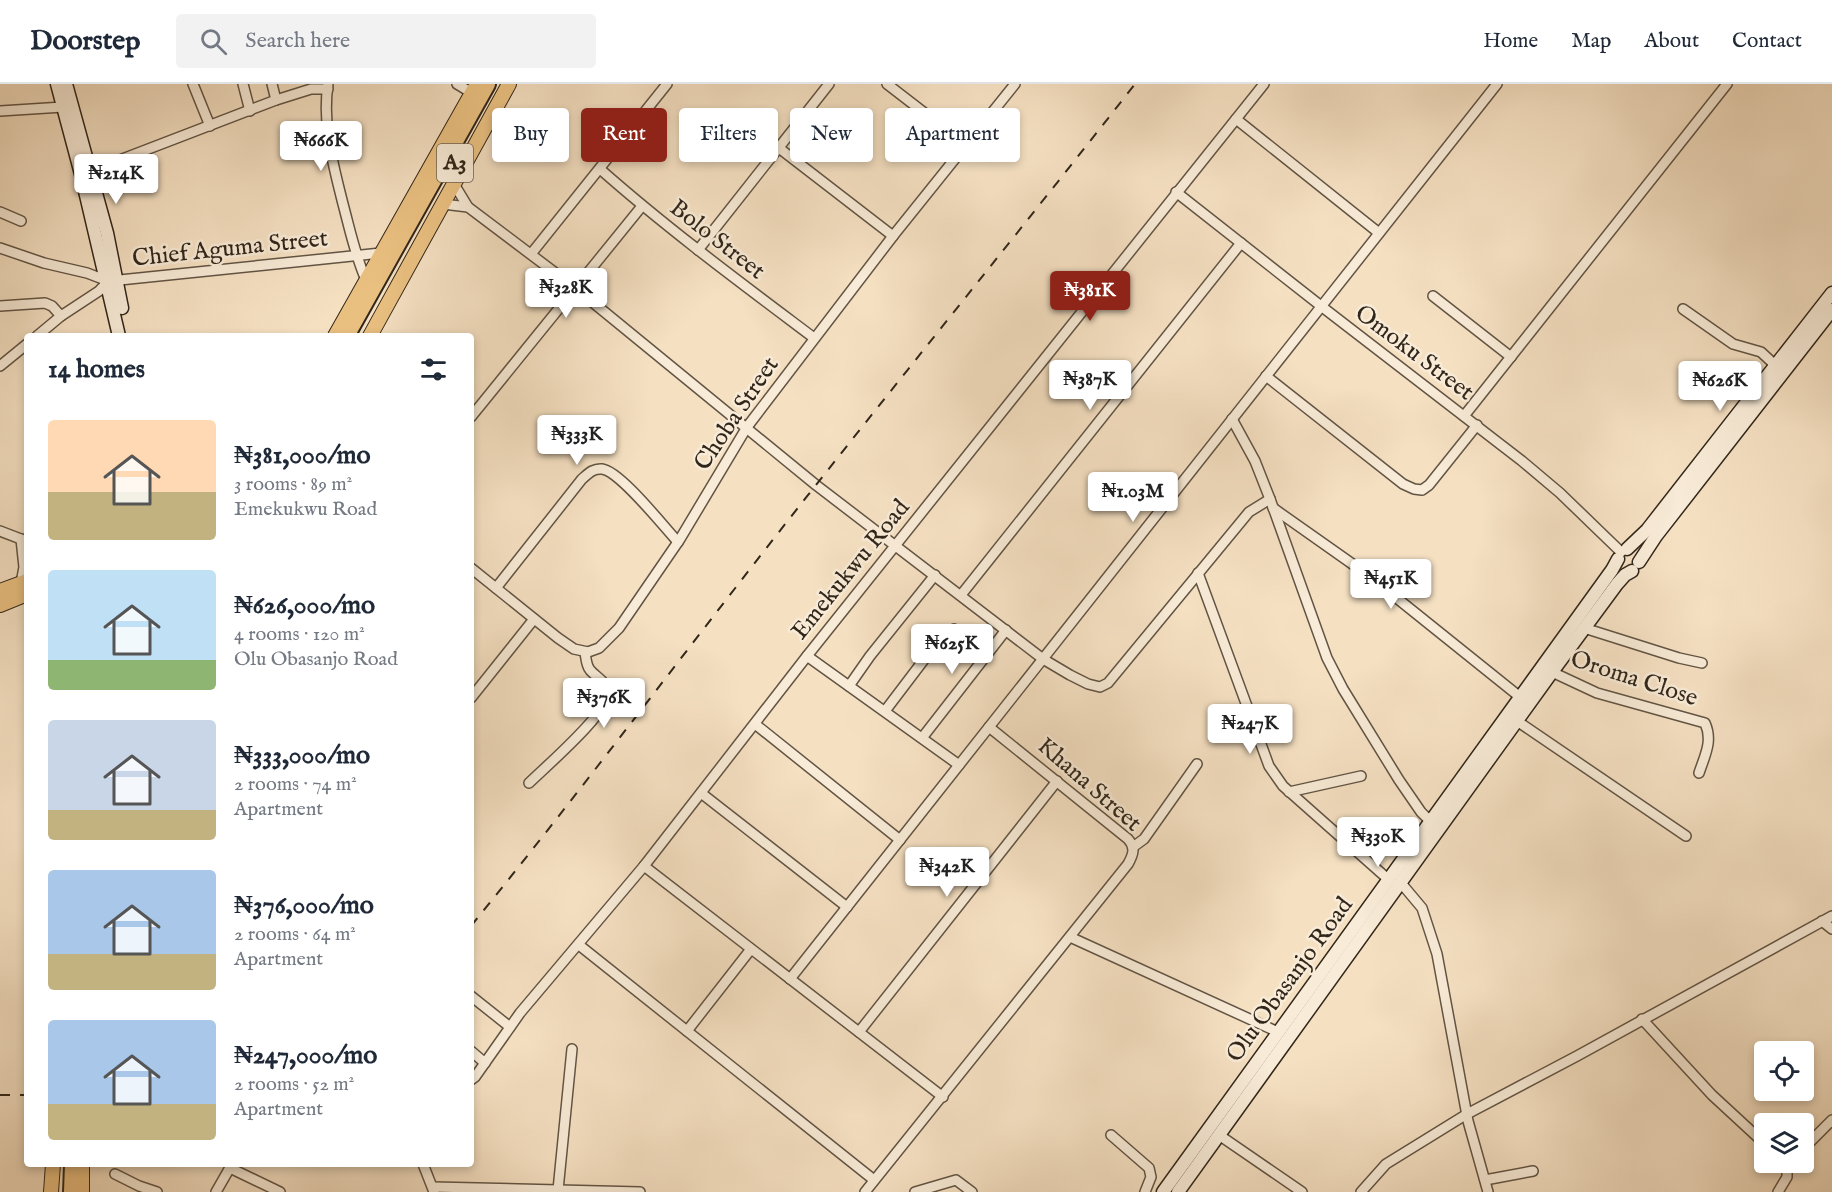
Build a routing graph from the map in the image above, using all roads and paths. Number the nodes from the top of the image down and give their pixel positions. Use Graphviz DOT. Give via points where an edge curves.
graph roads {
  1 [pos="57,84"];
  2 [pos="66,84"];
  3 [pos="193,84"];
  4 [pos="243,84"];
  5 [pos="272,84"];
  6 [pos="457,84"];
  7 [pos="498,84"];
  8 [pos="509,84"];
  9 [pos="667,84"];
  10 [pos="829,84"];
  11 [pos="886,84"];
  12 [pos="1015,84"];
  13 [pos="1264,84"];
  14 [pos="1497,84"];
  15 [pos="1726,84"];
  16 [pos="328,86"];
  17 [pos="479,87"];
  18 [pos="276,100"];
  19 [pos="63,107"];
  20 [pos="917,108"];
  21 [pos="996,108"];
  22 [pos="0,111"];
  23 [pos="250,111"];
  24 [pos="1236,119"];
  25 [pos="210,126"];
  26 [pos="778,148"];
  27 [pos="767,162"];
  28 [pos="952,162"];
  29 [pos="600,169"];
  30 [pos="91,171"];
  31 [pos="454,184"];
  32 [pos="1176,192"];
  33 [pos="443,204"];
  34 [pos="642,206"];
  35 [pos="468,207"];
  36 [pos="0,212"];
  37 [pos="21,220"];
  38 [pos="1379,233"];
  39 [pos="893,236"];
  40 [pos="406,239"];
  41 [pos="1241,243"];
  42 [pos="0,248"];
  43 [pos="698,250"];
  44 [pos="381,253"];
  45 [pos="531,254"];
  46 [pos="356,256"];
  47 [pos="112,280"];
  48 [pos="366,280"];
  49 [pos="574,288"];
  50 [pos="1832,292"];
  51 [pos="1433,296"];
  52 [pos="0,306"];
  53 [pos="1321,306"];
  54 [pos="1683,309"];
  55 [pos="1832,310"];
  56 [pos="61,316"];
  57 [pos="41,333"];
  58 [pos="119,333"];
  59 [pos="126,333"];
  60 [pos="337,333"];
  61 [pos="348,333"];
  62 [pos="359,333"];
  63 [pos="372,333"];
  64 [pos="814,338"];
  65 [pos="24,346"];
  66 [pos="0,353"];
  67 [pos="1511,357"];
  68 [pos="4,363"];
  69 [pos="1776,365"];
  70 [pos="1266,376"];
  71 [pos="474,413"];
  72 [pos="1464,416"];
  73 [pos="1232,419"];
  74 [pos="1477,426"];
  75 [pos="747,427"];
  76 [pos="1271,503"];
  77 [pos="0,531"];
  78 [pos="24,540"];
  79 [pos="678,542"];
  80 [pos="897,545"];
  81 [pos="1622,554"];
  82 [pos="1635,566"];
  83 [pos="24,567"];
  84 [pos="474,570"];
  85 [pos="1198,573"];
  86 [pos="936,575"];
  87 [pos="24,586"];
  88 [pos="24,587"];
  89 [pos="496,588"];
  90 [pos="0,591"];
  91 [pos="961,595"];
  92 [pos="0,604"];
  93 [pos="534,619"];
  94 [pos="1584,628"];
  95 [pos="954,629"];
  96 [pos="1006,630"];
  97 [pos="585,652"];
  98 [pos="807,656"];
  99 [pos="1043,659"];
  100 [pos="1702,663"];
  101 [pos="1552,672"];
  102 [pos="849,686"];
  103 [pos="474,694"];
  104 [pos="1520,697"];
  105 [pos="885,711"];
  106 [pos="1517,721"];
  107 [pos="754,724"];
  108 [pos="989,727"];
  109 [pos="922,738"];
  110 [pos="1197,764"];
  111 [pos="959,765"];
  112 [pos="1700,773"];
  113 [pos="1361,776"];
  114 [pos="1057,781"];
  115 [pos="529,783"];
  116 [pos="1289,792"];
  117 [pos="701,793"];
  118 [pos="1430,821"];
  119 [pos="1686,836"];
  120 [pos="900,840"];
  121 [pos="1133,847"];
  122 [pos="644,866"];
  123 [pos="1395,882"];
  124 [pos="847,907"];
  125 [pos="1832,916"];
  126 [pos="1822,921"];
  127 [pos="1832,929"];
  128 [pos="1070,937"];
  129 [pos="579,945"];
  130 [pos="751,949"];
  131 [pos="790,979"];
  132 [pos="474,998"];
  133 [pos="1642,1019"];
  134 [pos="510,1027"];
  135 [pos="687,1031"];
  136 [pos="859,1032"];
  137 [pos="1278,1032"];
  138 [pos="572,1049"];
  139 [pos="474,1054"];
  140 [pos="485,1063"];
  141 [pos="474,1078"];
  142 [pos="943,1097"];
  143 [pos="1467,1114"];
  144 [pos="1832,1120"];
  145 [pos="1754,1134"];
  146 [pos="1111,1135"];
  147 [pos="1219,1135"];
  148 [pos="1814,1138"];
  149 [pos="52,1167"];
  150 [pos="63,1167"];
  151 [pos="73,1167"];
  152 [pos="82,1167"];
  153 [pos="230,1167"];
  154 [pos="233,1167"];
  155 [pos="424,1167"];
  156 [pos="1533,1171"];
  157 [pos="1787,1173"];
  158 [pos="116,1174"];
  159 [pos="874,1180"];
  160 [pos="1485,1180"];
  161 [pos="433,1190"];
  162 [pos="558,1190"];
  163 [pos="51,1192"];
  164 [pos="62,1192"];
  165 [pos="72,1192"];
  166 [pos="82,1192"];
  167 [pos="157,1192"];
  168 [pos="216,1192"];
  169 [pos="280,1192"];
  170 [pos="640,1192"];
  171 [pos="865,1192"];
  172 [pos="915,1192"];
  173 [pos="972,1192"];
  174 [pos="1145,1192"];
  175 [pos="1163,1192"];
  176 [pos="1178,1192"];
  177 [pos="1302,1192"];
  178 [pos="1361,1192"];
  179 [pos="1488,1192"];
  180 [pos="1778,1192"];
  1 -- 19 [label="main road"];
  2 -- 30 [label="main road"];
  3 -- 25 [label="street"];
  4 -- 23 [label="street"];
  5 -- 18 [label="street"];
  6 -- 17 [label="street"];
  7 -- 40 [label="highway, A3"];
  8 -- 31 [label="main road"];
  9 -- 29 [label="street"];
  10 -- 26 [label="street"];
  11 -- 20 [label="street"];
  12 -- 21 [label="street, Choba Street"];
  13 -- 24 [label="street, Emekukwu Road"];
  14 -- 38 [label="street"];
  15 -- 67 [label="street"];
  16 -- 18 [label="street"];
  16 -- 46 [label="street" via="330,156"];
  17 -- 40 [label="highway, A3"];
  17 -- 44 [label="main road"];
  18 -- 23 [label="street"];
  19 -- 22 [label="street"];
  19 -- 47 [label="main road"];
  23 -- 25 [label="street"];
  24 -- 32 [label="street, Emekukwu Road"];
  24 -- 38 [label="street"];
  25 -- 30 [label="street"];
  26 -- 39 [label="street"];
  27 -- 43 [label="street"];
  28 -- 39 [label="street, Choba Street"];
  29 -- 34 [label="street, Bolo Street"];
  29 -- 45 [label="street"];
  30 -- 47 [label="main road" via="107,233"];
  31 -- 33 [label="main road"];
  31 -- 35 [label="street"];
  32 -- 41 [label="street, Omoku Street"];
  32 -- 80 [label="street, Emekukwu Road"];
  33 -- 35 [label="street"];
  33 -- 63 [label="main road"];
  34 -- 43 [label="street, Bolo Street"];
  34 -- 49 [label="street"];
  35 -- 45 [label="street"];
  36 -- 37 [label="street"];
  38 -- 53 [label="street"];
  39 -- 64 [label="street, Choba Street"];
  40 -- 61 [label="highway, A3"];
  40 -- 62 [label="highway, A3"];
  41 -- 53 [label="street, Omoku Street"];
  41 -- 91 [label="street"];
  42 -- 47 [label="street"];
  43 -- 64 [label="street, Bolo Street"];
  44 -- 46 [label="street, Chief Aguma Street"];
  44 -- 48 [label="main road"];
  45 -- 49 [label="street"];
  46 -- 47 [label="street, Chief Aguma Street"];
  46 -- 48 [label="street"];
  47 -- 56 [label="street"];
  47 -- 58 [label="main road"];
  47 -- 59 [label="main road"];
  48 -- 60 [label="main road"];
  49 -- 71 [label="street"];
  49 -- 75 [label="street"];
  50 -- 69 [label="main road, Olu Obasanjo Road"];
  51 -- 67 [label="street"];
  52 -- 56 [label="street" via="45,303"];
  53 -- 70 [label="street"];
  53 -- 72 [label="street, Omoku Street"];
  54 -- 69 [label="street" via="1733,344 1761,352"];
  55 -- 82 [label="main road, Olu Obasanjo Road"];
  56 -- 57 [label="street"];
  64 -- 75 [label="street, Choba Street"];
  65 -- 68 [label="street"];
  66 -- 68 [label="street"];
  67 -- 72 [label="street"];
  69 -- 81 [label="main road, Olu Obasanjo Road" via="1647,530"];
  70 -- 73 [label="street"];
  70 -- 74 [label="street" via="1414,489 1422,490 1429,485"];
  72 -- 74 [label="street, Omoku Street"];
  73 -- 76 [label="street" via="1255,461"];
  73 -- 99 [label="street"];
  74 -- 81 [label="street, Omoku Street" via="1560,493"];
  75 -- 79 [label="street, Choba Street"];
  75 -- 80 [label="street"];
  76 -- 85 [label="street" via="1249,512"];
  76 -- 104 [label="street"];
  76 -- 118 [label="street" via="1342,689 1399,780"];
  77 -- 78 [label="street"];
  78 -- 83 [label="street"];
  79 -- 89 [label="street" via="624,483 598,468 582,479"];
  79 -- 97 [label="street, Choba Street" via="619,628 598,648"];
  80 -- 86 [label="street"];
  80 -- 98 [label="street, Emekukwu Road"];
  81 -- 82 [label="main road" via="1621,568"];
  81 -- 82 [label="main road" via="1637,553"];
  81 -- 104 [label="main road, Olu Obasanjo Road"];
  82 -- 94 [label="main road, Olu Obasanjo Road"];
  84 -- 89 [label="street"];
  85 -- 99 [label="street" via="1105,686 1088,684"];
  85 -- 116 [label="street" via="1269,766"];
  86 -- 91 [label="street"];
  86 -- 102 [label="street"];
  87 -- 90 [label="main road"];
  88 -- 92 [label="main road"];
  89 -- 93 [label="street"];
  91 -- 96 [label="street"];
  93 -- 97 [label="street" via="574,649"];
  93 -- 103 [label="street"];
  94 -- 100 [label="street"];
  94 -- 101 [label="main road, Olu Obasanjo Road"];
  95 -- 105 [label="street" via="926,657"];
  96 -- 99 [label="street"];
  96 -- 109 [label="street"];
  97 -- 115 [label="street" via="589,668 606,686 608,699 593,721"];
  98 -- 102 [label="street"];
  98 -- 107 [label="street, Emekukwu Road"];
  99 -- 108 [label="street"];
  101 -- 106 [label="main road, Olu Obasanjo Road"];
  101 -- 112 [label="street, Oroma Close" via="1597,693 1705,723 1708,747"];
  102 -- 105 [label="street"];
  104 -- 118 [label="main road, Olu Obasanjo Road"];
  105 -- 109 [label="street"];
  106 -- 119 [label="street"];
  106 -- 123 [label="main road, Olu Obasanjo Road"];
  107 -- 117 [label="street, Emekukwu Road"];
  107 -- 120 [label="street"];
  108 -- 111 [label="street"];
  108 -- 114 [label="street, Khana Street"];
  109 -- 111 [label="street"];
  110 -- 121 [label="street" via="1144,839"];
  111 -- 120 [label="street"];
  113 -- 116 [label="street"];
  114 -- 121 [label="street, Khana Street"];
  114 -- 136 [label="street"];
  116 -- 123 [label="street"];
  117 -- 122 [label="street, Emekukwu Road"];
  117 -- 124 [label="street"];
  118 -- 123 [label="main road, Olu Obasanjo Road"];
  120 -- 124 [label="street"];
  121 -- 128 [label="street, Khana Street" via="1128,864"];
  122 -- 129 [label="street, Emekukwu Road"];
  122 -- 130 [label="street"];
  123 -- 137 [label="main road, Olu Obasanjo Road"];
  123 -- 143 [label="street" via="1422,908 1437,954"];
  123 -- 147 [label="main road, Olu Obasanjo Road"];
  124 -- 131 [label="street"];
  125 -- 126 [label="street"];
  126 -- 127 [label="street"];
  126 -- 133 [label="street"];
  128 -- 137 [label="street"];
  128 -- 142 [label="street, Khana Street"];
  129 -- 134 [label="street, Emekukwu Road"];
  129 -- 135 [label="street"];
  130 -- 131 [label="street"];
  130 -- 135 [label="street"];
  131 -- 136 [label="street"];
  132 -- 134 [label="street"];
  133 -- 143 [label="street"];
  133 -- 145 [label="street"];
  134 -- 140 [label="street, Emekukwu Road"];
  135 -- 159 [label="street"];
  136 -- 142 [label="street"];
  137 -- 175 [label="main road, Olu Obasanjo Road"];
  138 -- 162 [label="street"];
  139 -- 140 [label="street"];
  140 -- 141 [label="street, Emekukwu Road"];
  142 -- 159 [label="street, Khana Street"];
  143 -- 160 [label="street"];
  143 -- 178 [label="street" via="1386,1164"];
  144 -- 148 [label="street"];
  146 -- 174 [label="street" via="1149,1168"];
  147 -- 176 [label="main road, Olu Obasanjo Road"];
  147 -- 177 [label="street"];
  149 -- 163 [label="main road"];
  150 -- 164 [label="highway"];
  151 -- 165 [label="highway"];
  152 -- 166 [label="main road"];
  153 -- 168 [label="street"];
  154 -- 169 [label="street"];
  155 -- 161 [label="street"];
  156 -- 160 [label="street"];
  157 -- 180 [label="street"];
  158 -- 167 [label="street"];
  159 -- 171 [label="street, Khana Street"];
  160 -- 179 [label="street"];
  161 -- 162 [label="street"];
  162 -- 170 [label="street"];
  172 -- 173 [label="street" via="956,1180"];
}
